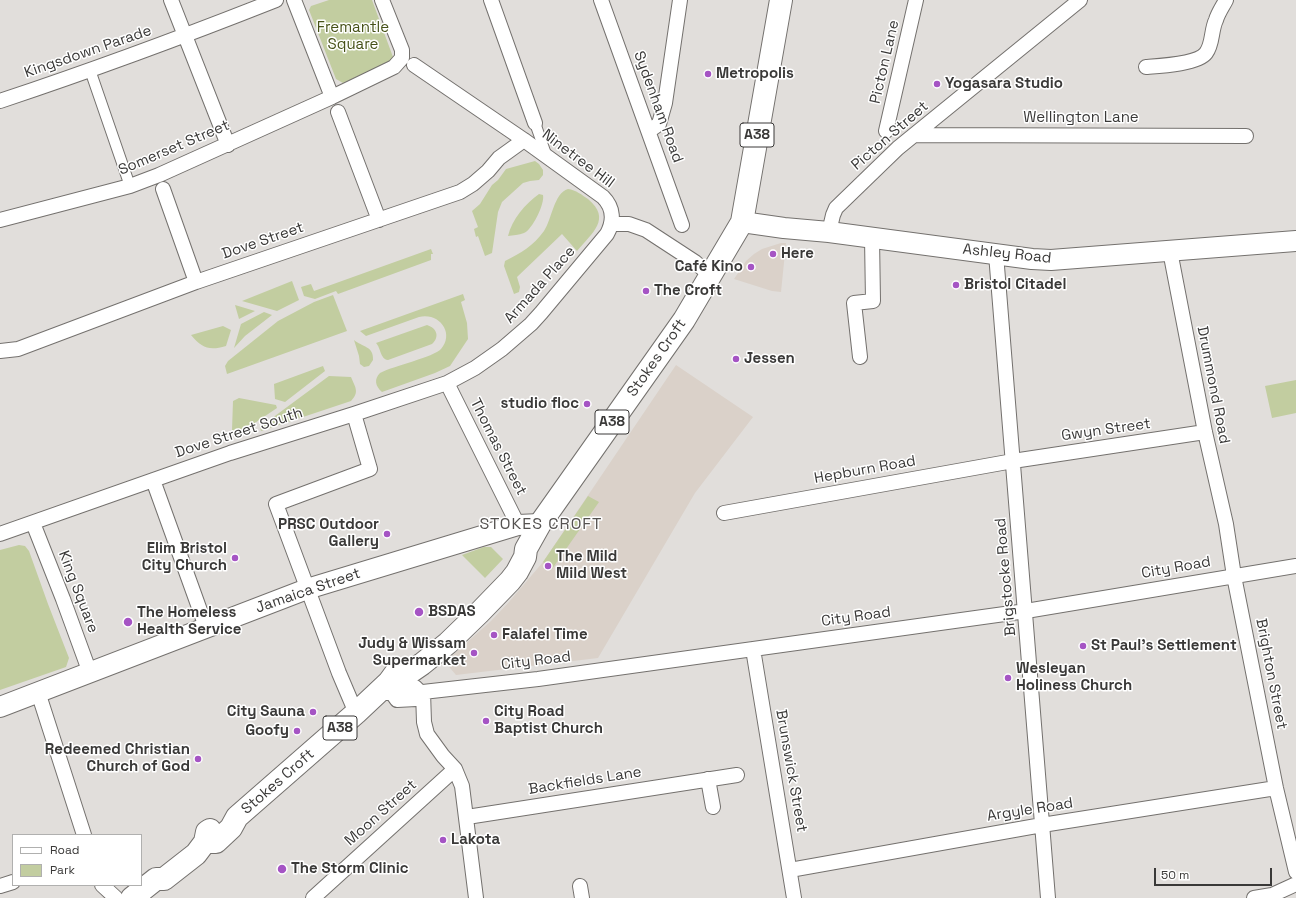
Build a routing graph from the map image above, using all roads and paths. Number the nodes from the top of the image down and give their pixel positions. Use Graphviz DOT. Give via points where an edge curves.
graph roads {
  1 [pos="171,0"];
  2 [pos="276,0"];
  3 [pos="294,0"];
  4 [pos="382,0"];
  5 [pos="491,0"];
  6 [pos="601,0"];
  7 [pos="680,0"];
  8 [pos="781,0"];
  9 [pos="916,0"];
  10 [pos="1080,0"];
  11 [pos="1226,0"];
  12 [pos="186,35"];
  13 [pos="402,58"];
  14 [pos="414,65"];
  15 [pos="1146,67"];
  16 [pos="90,70"];
  17 [pos="332,98"];
  18 [pos="0,101"];
  19 [pos="338,112"];
  20 [pos="535,123"];
  21 [pos="649,131"];
  22 [pos="886,131"];
  23 [pos="915,134"];
  24 [pos="1246,136"];
  25 [pos="524,140"];
  26 [pos="228,144"];
  27 [pos="547,157"];
  28 [pos="159,175"];
  29 [pos="130,186"];
  30 [pos="164,189"];
  31 [pos="0,220"];
  32 [pos="379,220"];
  33 [pos="742,222"];
  34 [pos="612,224"];
  35 [pos="682,225"];
  36 [pos="829,232"];
  37 [pos="872,238"];
  38 [pos="1296,241"];
  39 [pos="1170,251"];
  40 [pos="996,254"];
  41 [pos="711,276"];
  42 [pos="196,282"];
  43 [pos="0,351"];
  44 [pos="860,358"];
  45 [pos="486,361"];
  46 [pos="447,383"];
  47 [pos="354,414"];
  48 [pos="1204,432"];
  49 [pos="1013,461"];
  50 [pos="153,480"];
  51 [pos="724,513"];
  52 [pos="33,523"];
  53 [pos="540,524"];
  54 [pos="518,525"];
  55 [pos="0,534"];
  56 [pos="1296,566"];
  57 [pos="1234,576"];
  58 [pos="307,589"];
  59 [pos="1026,611"];
  60 [pos="206,627"];
  61 [pos="752,649"];
  62 [pos="90,673"];
  63 [pos="387,689"];
  64 [pos="38,692"];
  65 [pos="421,692"];
  66 [pos="0,707"];
  67 [pos="356,713"];
  68 [pos="455,769"];
  69 [pos="737,774"];
  70 [pos="708,779"];
  71 [pos="1276,788"];
  72 [pos="713,807"];
  73 [pos="467,817"];
  74 [pos="1042,825"];
  75 [pos="84,834"];
  76 [pos="790,870"];
  77 [pos="1296,872"];
  78 [pos="12,882"];
  79 [pos="1296,884"];
  80 [pos="0,886"];
  81 [pos="103,886"];
  82 [pos="159,889"];
  83 [pos="1272,896"];
  84 [pos="116,898"];
  85 [pos="132,898"];
  86 [pos="313,898"];
  87 [pos="476,898"];
  88 [pos="794,898"];
  89 [pos="1048,898"];
  90 [pos="1254,898"];
  1 -- 12 [label="street"];
  2 -- 12 [label="street"];
  3 -- 17 [label="street"];
  4 -- 13 [label="street" via="402,50"];
  5 -- 20 [label="street"];
  6 -- 21 [label="street, Sydenham Road"];
  7 -- 21 [label="street" via="665,103 658,124"];
  8 -- 33 [label="main road, A38"];
  9 -- 22 [label="street, Picton Lane"];
  10 -- 23 [label="street, Picton Street"];
  11 -- 15 [label="street" via="1215,20 1208,48 1202,57 1176,65"];
  12 -- 16 [label="street, Kingsdown Parade"];
  12 -- 26 [label="street"];
  13 -- 14 [label="street"];
  13 -- 17 [label="street" via="394,67"];
  14 -- 25 [label="street, Ninetree Hill"];
  16 -- 18 [label="street, Kingsdown Parade"];
  16 -- 29 [label="street"];
  17 -- 26 [label="street, Somerset Street"];
  19 -- 32 [label="street"];
  20 -- 27 [label="street"];
  21 -- 35 [label="street, Sydenham Road"];
  23 -- 24 [label="street, Wellington Lane"];
  23 -- 36 [label="street, Picton Street" via="836,208"];
  25 -- 27 [label="street, Ninetree Hill"];
  25 -- 32 [label="street, Dove Street" via="499,158 483,176 467,188"];
  26 -- 28 [label="street, Somerset Street"];
  27 -- 34 [label="street, Ninetree Hill" via="606,201 612,214"];
  28 -- 29 [label="street, Somerset Street"];
  28 -- 30 [label="street"];
  29 -- 31 [label="street, Somerset Street"];
  30 -- 42 [label="street"];
  32 -- 42 [label="street, Dove Street"];
  33 -- 36 [label="main road, Ashley Road"];
  33 -- 41 [label="main road, Stokes Croft / A38"];
  34 -- 41 [label="street" via="629,224 646,230 695,262"];
  34 -- 45 [label="street, Armada Place" via="607,234 541,313"];
  36 -- 37 [label="main road, Ashley Road"];
  37 -- 40 [label="main road, Ashley Road"];
  37 -- 44 [label="street" via="873,301 854,303"];
  38 -- 39 [label="main road, Ashley Road"];
  39 -- 40 [label="main road, Ashley Road" via="1051,260"];
  39 -- 48 [label="street, Drummond Road"];
  40 -- 49 [label="street, Brigstocke Road"];
  41 -- 53 [label="main road, Stokes Croft / A38" via="684,320"];
  42 -- 43 [label="street, Dove Street" via="18,349"];
  45 -- 46 [label="street, Dove Street South"];
  46 -- 47 [label="street, Dove Street South"];
  46 -- 54 [label="street, Thomas Street"];
  47 -- 50 [label="street, Dove Street South"];
  47 -- 58 [label="street" via="370,469 276,504"];
  48 -- 49 [label="street, Gwyn Street"];
  48 -- 57 [label="street, Drummond Road" via="1226,524"];
  49 -- 51 [label="street, Hepburn Road"];
  49 -- 59 [label="street, Brigstocke Road"];
  50 -- 52 [label="street, Dove Street South"];
  50 -- 60 [label="street"];
  52 -- 55 [label="street, Dove Street South"];
  52 -- 62 [label="street, King Square"];
  53 -- 54 [label="main road, Jamaica Street"];
  53 -- 63 [label="main road, Stokes Croft / A38" via="526,549 525,557 510,581 448,643"];
  54 -- 58 [label="main road, Jamaica Street"];
  56 -- 57 [label="street, City Road"];
  57 -- 59 [label="street, City Road"];
  57 -- 71 [label="street, Brighton Street"];
  58 -- 60 [label="main road, Jamaica Street"];
  58 -- 67 [label="street"];
  59 -- 61 [label="street, City Road"];
  59 -- 74 [label="street, Brigstocke Road"];
  60 -- 62 [label="main road, Jamaica Street"];
  61 -- 65 [label="street, City Road" via="538,679"];
  61 -- 76 [label="street, Brunswick Street"];
  62 -- 64 [label="main road, Jamaica Street"];
  63 -- 65 [label="street, City Road" via="415,687"];
  63 -- 67 [label="main road, Stokes Croft / A38"];
  64 -- 66 [label="main road, Jamaica Street"];
  64 -- 75 [label="street"];
  65 -- 68 [label="street" via="427,734"];
  67 -- 82 [label="main road, Stokes Croft / A38" via="237,817 231,828 216,842 201,848"];
  68 -- 73 [label="street" via="462,786"];
  68 -- 86 [label="street, Moon Street"];
  69 -- 70 [label="street, Backfields Lane"];
  70 -- 72 [label="street"];
  70 -- 73 [label="street, Backfields Lane"];
  71 -- 74 [label="street, Argyle Road"];
  71 -- 77 [label="street, Brighton Street"];
  73 -- 87 [label="street"];
  74 -- 76 [label="street, Argyle Road"];
  74 -- 89 [label="street, Brigstocke Road"];
  76 -- 88 [label="street, Brunswick Street"];
  78 -- 80 [label="street"];
  79 -- 83 [label="street"];
  81 -- 84 [label="street"];
  82 -- 85 [label="main road, A38" via="156,879"];
  83 -- 90 [label="street"];
}
